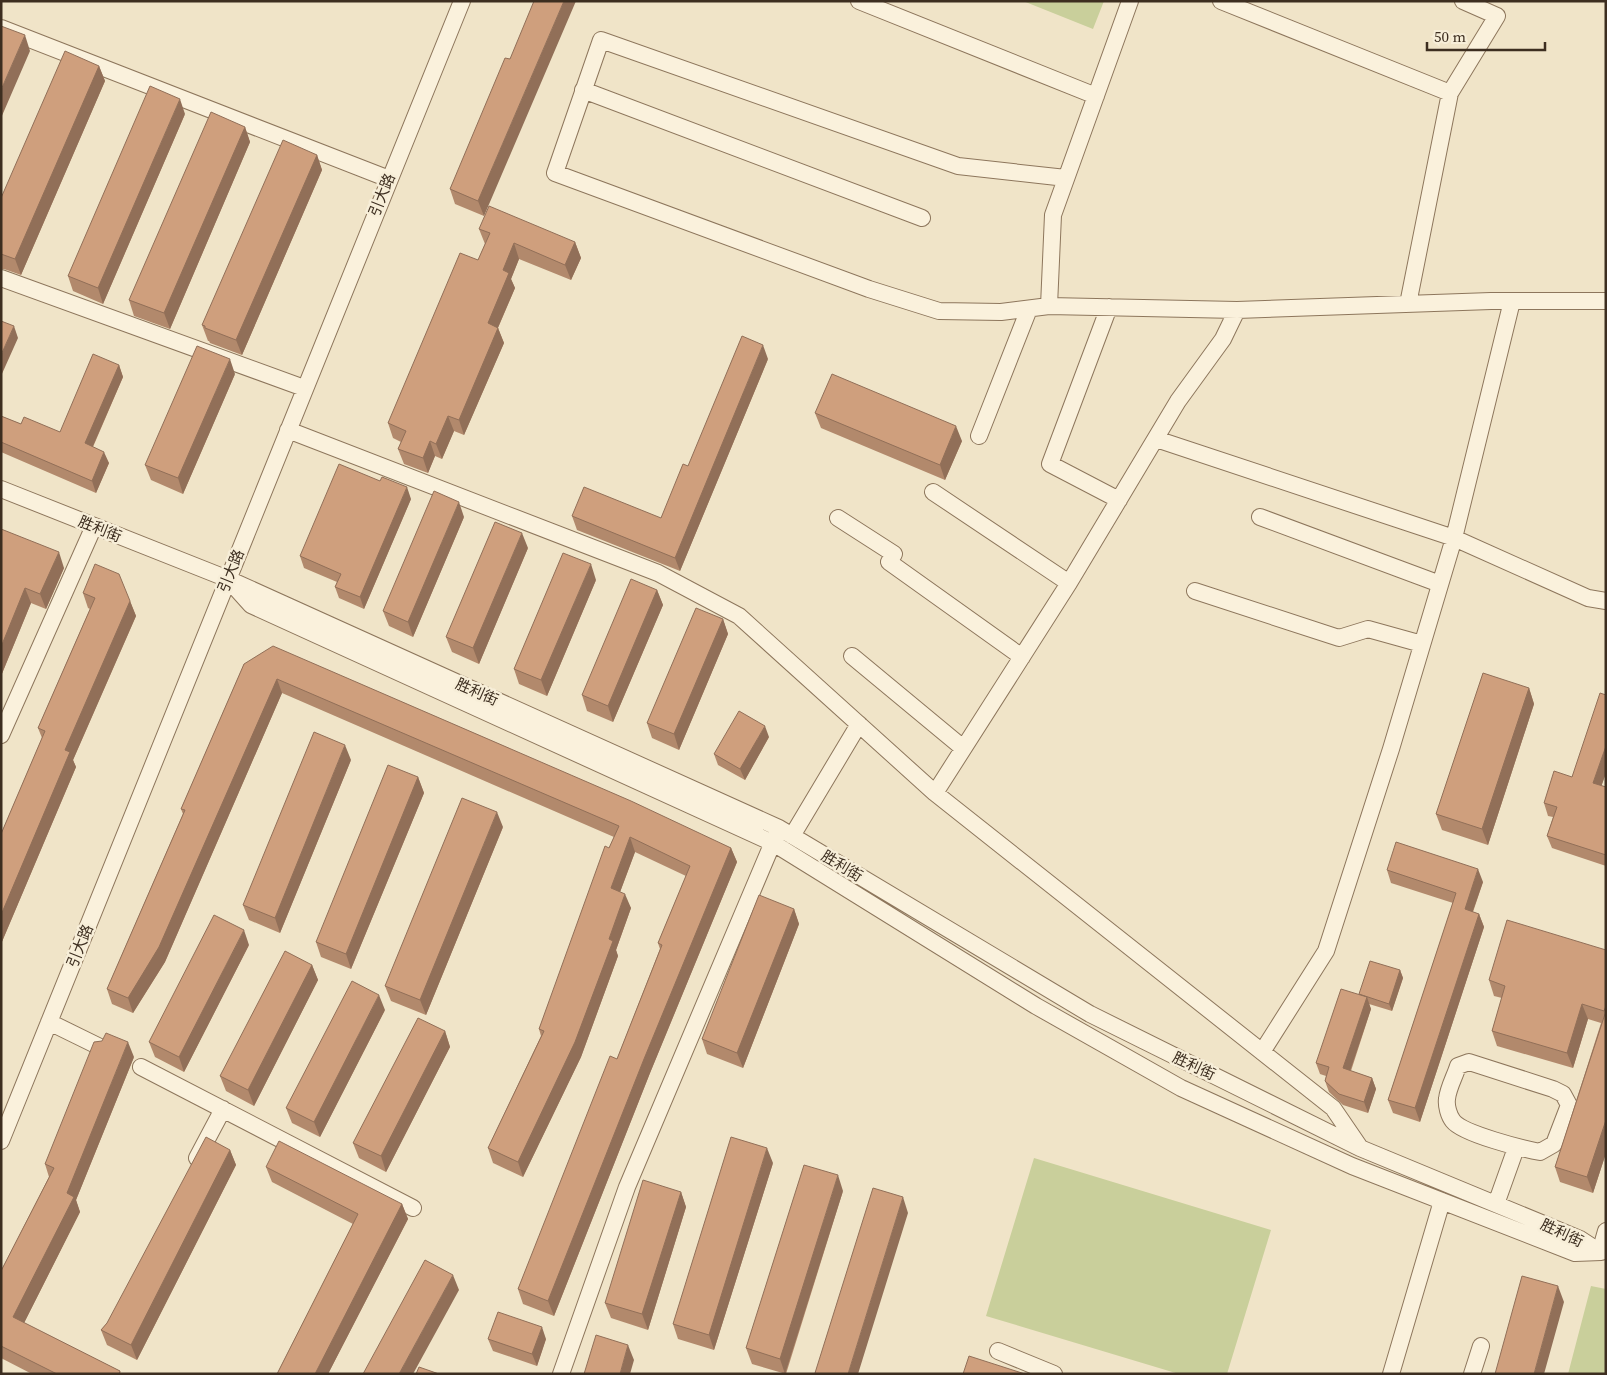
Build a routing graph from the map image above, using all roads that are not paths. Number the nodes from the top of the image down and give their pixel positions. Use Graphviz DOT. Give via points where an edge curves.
graph roads {
  1 [pos="462,1"];
  2 [pos="858,1"];
  3 [pos="1130,1"];
  4 [pos="1221,1"];
  5 [pos="1463,1"];
  6 [pos="1,28"];
  7 [pos="583,90"];
  8 [pos="1450,93"];
  9 [pos="1096,96"];
  10 [pos="1066,178"];
  11 [pos="389,179"];
  12 [pos="922,218"];
  13 [pos="1,278"];
  14 [pos="1512,301"];
  15 [pos="1606,301"];
  16 [pos="1408,304"];
  17 [pos="1049,306"];
  18 [pos="1109,308"];
  19 [pos="1029,309"];
  20 [pos="1237,310"];
  21 [pos="304,388"];
  22 [pos="288,430"];
  23 [pos="979,436"];
  24 [pos="1156,439"];
  25 [pos="1,489"];
  26 [pos="933,492"];
  27 [pos="1119,500"];
  28 [pos="838,518"];
  29 [pos="1260,518"];
  30 [pos="94,526"];
  31 [pos="1454,538"];
  32 [pos="228,579"];
  33 [pos="1069,583"];
  34 [pos="1440,584"];
  35 [pos="1195,591"];
  36 [pos="1606,602"];
  37 [pos="1422,644"];
  38 [pos="852,656"];
  39 [pos="1022,657"];
  40 [pos="858,724"];
  41 [pos="1,735"];
  42 [pos="963,748"];
  43 [pos="934,793"];
  44 [pos="781,835"];
  45 [pos="49,1022"];
  46 [pos="102,1048"];
  47 [pos="1262,1052"];
  48 [pos="141,1067"];
  49 [pos="223,1109"];
  50 [pos="1,1141"];
  51 [pos="1360,1148"];
  52 [pos="1516,1148"];
  53 [pos="191,1170"];
  54 [pos="1442,1201"];
  55 [pos="1496,1204"];
  56 [pos="412,1208"];
  57 [pos="1606,1231"];
  58 [pos="1603,1253"];
  59 [pos="1481,1346"];
  60 [pos="998,1351"];
  61 [pos="561,1374"];
  62 [pos="1054,1374"];
  63 [pos="1391,1374"];
  64 [pos="1472,1374"];
  1 -- 11 [label="street, 引大路"];
  2 -- 9 [label="street"];
  3 -- 9 [label="street"];
  4 -- 8 [label="street"];
  5 -- 8 [label="street" via="1497,16"];
  6 -- 11 [label="street"];
  7 -- 10 [label="street" via="601,40 958,166"];
  7 -- 12 [label="street"];
  7 -- 19 [label="street" via="555,173 939,311"];
  8 -- 16 [label="street"];
  9 -- 10 [label="street"];
  10 -- 17 [label="street" via="1053,214"];
  11 -- 21 [label="street, 引大路"];
  13 -- 21 [label="street"];
  14 -- 15 [label="street"];
  14 -- 16 [label="street"];
  14 -- 31 [label="street"];
  16 -- 20 [label="street"];
  17 -- 18 [label="street"];
  17 -- 19 [label="street"];
  18 -- 20 [label="street"];
  18 -- 27 [label="street" via="1050,464"];
  19 -- 23 [label="street"];
  20 -- 24 [label="street" via="1224,339 1178,401"];
  21 -- 22 [label="street, 引大路"];
  22 -- 32 [label="street, 引大路"];
  22 -- 40 [label="street" via="658,573 739,616"];
  24 -- 27 [label="street"];
  24 -- 31 [label="street"];
  25 -- 30 [label="street, 胜利街"];
  26 -- 33 [label="street"];
  27 -- 33 [label="street"];
  28 -- 39 [label="street" via="894,554 889,562"];
  29 -- 34 [label="street"];
  30 -- 32 [label="street, 胜利街"];
  30 -- 41 [label="street"];
  31 -- 34 [label="street"];
  31 -- 36 [label="street" via="1588,598"];
  32 -- 44 [label="street, 胜利街" via="251,605"];
  32 -- 45 [label="street, 引大路"];
  33 -- 39 [label="street"];
  34 -- 37 [label="street"];
  35 -- 37 [label="street" via="1338,638 1368,629"];
  37 -- 47 [label="street" via="1326,951"];
  38 -- 42 [label="street"];
  39 -- 42 [label="street"];
  40 -- 43 [label="street"];
  40 -- 44 [label="street"];
  42 -- 43 [label="street"];
  43 -- 47 [label="street"];
  44 -- 51 [label="street, 胜利街" via="1090,1014"];
  44 -- 54 [label="street, 胜利街" via="1036,1006 1181,1088 1352,1166"];
  44 -- 61 [label="street" via="627,1187"];
  45 -- 46 [label="street"];
  45 -- 50 [label="street, 引大路"];
  47 -- 51 [label="street" via="1333,1108"];
  48 -- 49 [label="street"];
  49 -- 53 [label="street"];
  49 -- 56 [label="street"];
  51 -- 55 [label="street, 胜利街"];
  52 -- 52 [label="street" via="1540,1152 1554,1144 1569,1105 1563,1094 1469,1062 1458,1066 1446,1100 1453,1122"];
  52 -- 55 [label="street"];
  54 -- 58 [label="street, 胜利街" via="1575,1253"];
  54 -- 63 [label="street"];
  55 -- 58 [label="street, 胜利街" via="1580,1239"];
  57 -- 58 [label="street"];
  59 -- 64 [label="street"];
  60 -- 62 [label="street"];
}
